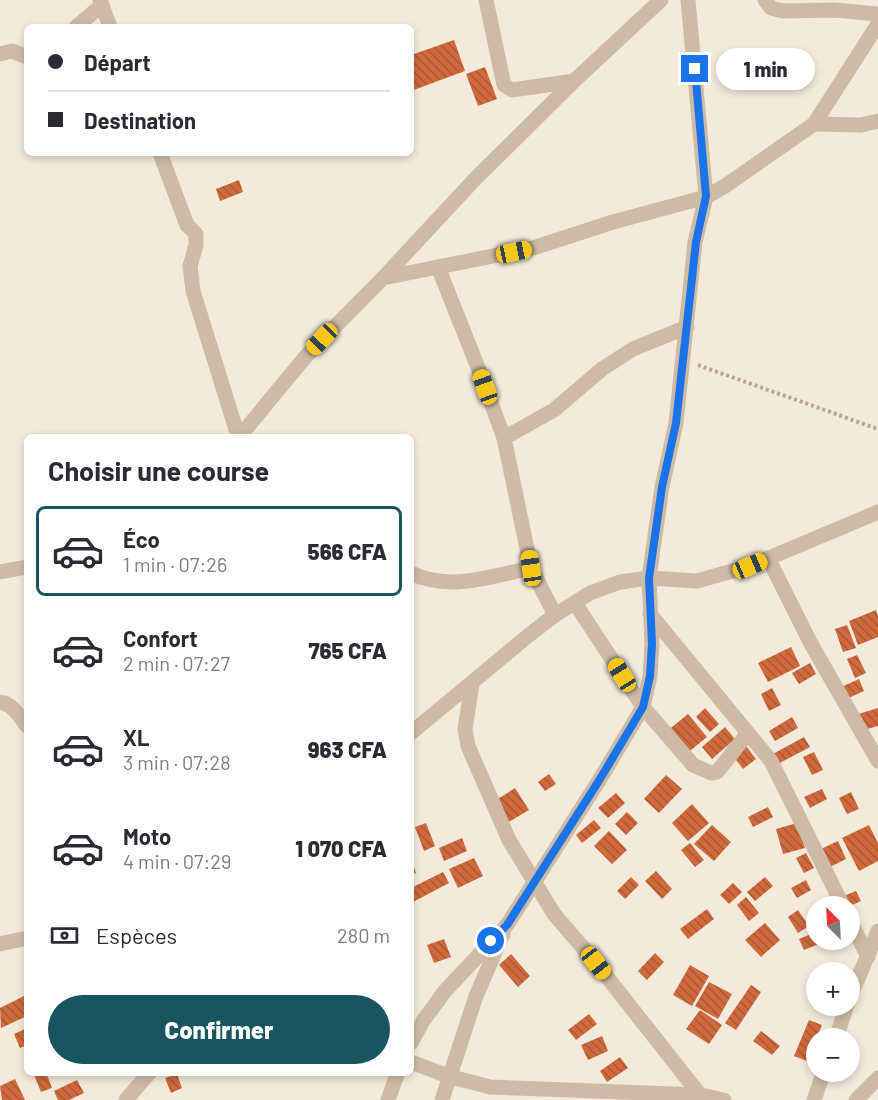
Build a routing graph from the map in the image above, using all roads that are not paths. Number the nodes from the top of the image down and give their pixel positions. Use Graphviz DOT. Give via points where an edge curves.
graph roads {
  1 [pos="486,0"];
  2 [pos="661,0"];
  3 [pos="688,0"];
  4 [pos="765,0"];
  5 [pos="101,2"];
  6 [pos="878,14"];
  7 [pos="79,24"];
  8 [pos="109,24"];
  9 [pos="878,24"];
  10 [pos="0,54"];
  11 [pos="24,56"];
  12 [pos="574,81"];
  13 [pos="878,121"];
  14 [pos="814,124"];
  15 [pos="161,156"];
  16 [pos="706,196"];
  17 [pos="438,267"];
  18 [pos="384,278"];
  19 [pos="687,327"];
  20 [pos="238,434"];
  21 [pos="241,434"];
  22 [pos="504,438"];
  23 [pos="878,512"];
  24 [pos="768,558"];
  25 [pos="24,568"];
  26 [pos="531,568"];
  27 [pos="0,572"];
  28 [pos="414,574"];
  29 [pos="649,578"];
  30 [pos="575,603"];
  31 [pos="650,614"];
  32 [pos="555,615"];
  33 [pos="472,684"];
  34 [pos="0,702"];
  35 [pos="643,707"];
  36 [pos="24,722"];
  37 [pos="414,732"];
  38 [pos="748,733"];
  39 [pos="878,761"];
  40 [pos="535,880"];
  41 [pos="838,896"];
  42 [pos="507,925"];
  43 [pos="878,931"];
  44 [pos="24,939"];
  45 [pos="860,942"];
  46 [pos="0,944"];
  47 [pos="867,957"];
  48 [pos="860,974"];
  49 [pos="414,1038"];
  50 [pos="414,1063"];
  51 [pos="147,1076"];
  52 [pos="397,1076"];
  53 [pos="448,1076"];
  54 [pos="878,1078"];
  55 [pos="821,1082"];
  56 [pos="700,1095"];
  57 [pos="126,1100"];
  58 [pos="388,1100"];
  59 [pos="442,1100"];
  60 [pos="724,1100"];
  61 [pos="814,1100"];
  62 [pos="856,1100"];
  1 -- 12 [label="street" via="504,85 512,90"];
  2 -- 12 [label="street"];
  3 -- 16 [label="street"];
  4 -- 6 [label="street" via="771,8 783,11"];
  5 -- 7 [label="street"];
  5 -- 8 [label="street"];
  9 -- 14 [label="street"];
  10 -- 11 [label="street" via="12,51"];
  12 -- 18 [label="street" via="475,179"];
  13 -- 14 [label="street" via="861,126"];
  14 -- 16 [label="street"];
  15 -- 20 [label="street" via="187,225 196,234 190,266 193,291"];
  16 -- 17 [label="street" via="533,248"];
  16 -- 19 [label="street" via="696,242"];
  17 -- 18 [label="street"];
  17 -- 22 [label="street"];
  18 -- 21 [label="street" via="307,355"];
  19 -- 22 [label="street" via="633,348 554,410"];
  19 -- 29 [label="street" via="676,423"];
  22 -- 26 [label="street"];
  23 -- 24 [label="street"];
  24 -- 29 [label="street" via="698,581"];
  24 -- 39 [label="street" via="810,642"];
  25 -- 27 [label="street"];
  26 -- 28 [label="street" via="447,583 431,582"];
  26 -- 32 [label="street"];
  29 -- 30 [label="street" via="620,582"];
  29 -- 31 [label="street"];
  30 -- 32 [label="street"];
  30 -- 35 [label="street"];
  31 -- 35 [label="street" via="650,676"];
  31 -- 38 [label="street"];
  32 -- 33 [label="street"];
  33 -- 37 [label="street"];
  33 -- 40 [label="street" via="465,729 468,746 509,840"];
  34 -- 36 [label="street" via="13,708"];
  35 -- 38 [label="street" via="693,765 711,773 717,772"];
  35 -- 40 [label="street"];
  38 -- 41 [label="street" via="771,761"];
  40 -- 42 [label="street"];
  40 -- 56 [label="street" via="554,914"];
  42 -- 49 [label="street" via="445,991"];
  42 -- 53 [label="street" via="476,996"];
  43 -- 47 [label="street"];
  44 -- 46 [label="street"];
  45 -- 47 [label="street"];
  47 -- 48 [label="street"];
  50 -- 53 [label="street"];
  51 -- 57 [label="street"];
  52 -- 58 [label="street"];
  53 -- 56 [label="street" via="490,1087"];
  53 -- 59 [label="street"];
  54 -- 62 [label="street"];
  55 -- 61 [label="street"];
  56 -- 60 [label="street"];
}
